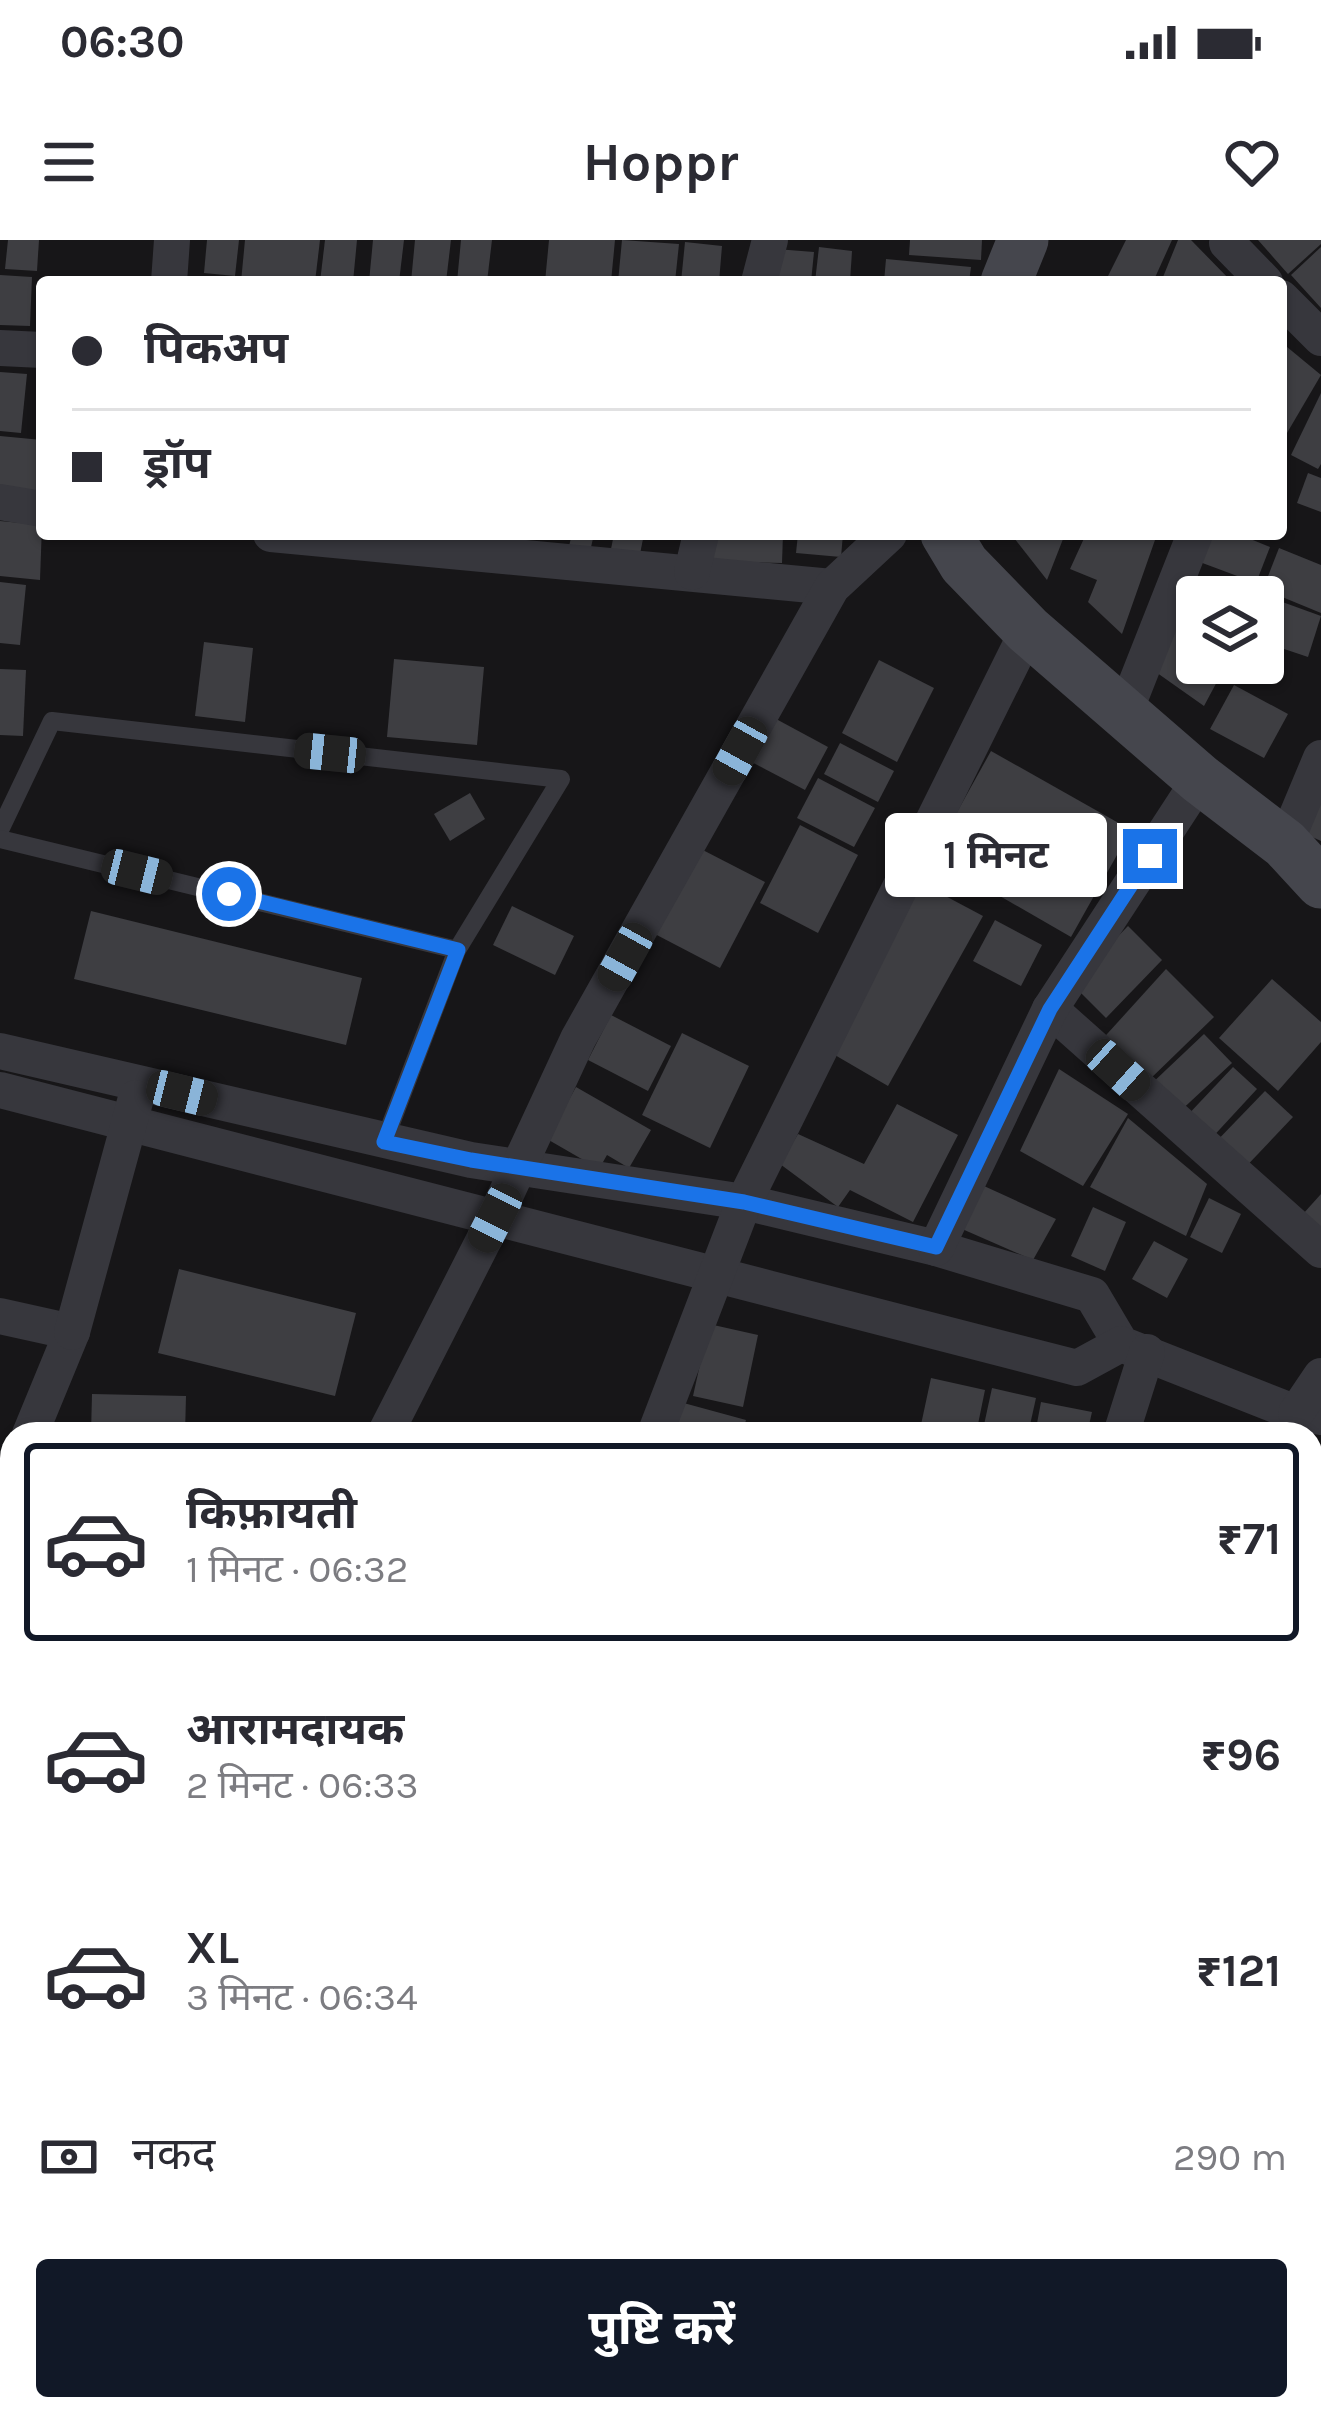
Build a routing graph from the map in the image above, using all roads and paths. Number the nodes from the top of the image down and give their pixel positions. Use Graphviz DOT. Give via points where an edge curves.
graph roads {
  1 [pos="172,240"];
  2 [pos="770,240"];
  3 [pos="1023,240"];
  4 [pos="1227,241"];
  5 [pos="169,276"];
  6 [pos="761,276"];
  7 [pos="1008,276"];
  8 [pos="1258,276"];
  9 [pos="1287,307"];
  10 [pos="1321,338"];
  11 [pos="0,348"];
  12 [pos="36,350"];
  13 [pos="0,502"];
  14 [pos="36,508"];
  15 [pos="337,540"];
  16 [pos="700,540"];
  17 [pos="883,540"];
  18 [pos="950,540"];
  19 [pos="1193,540"];
  20 [pos="692,572"];
  21 [pos="832,587"];
  22 [pos="1028,630"];
  23 [pos="1124,714"];
  24 [pos="1321,758"];
  25 [pos="1200,779"];
  26 [pos="0,834"];
  27 [pos="1285,844"];
  28 [pos="1321,883"];
  29 [pos="458,950"];
  30 [pos="1050,1009"];
  31 [pos="0,1051"];
  32 [pos="141,1083"];
  33 [pos="0,1090"];
  34 [pos="128,1121"];
  35 [pos="384,1142"];
  36 [pos="518,1165"];
  37 [pos="367,1184"];
  38 [pos="744,1202"];
  39 [pos="495,1218"];
  40 [pos="936,1247"];
  41 [pos="1321,1250"];
  42 [pos="719,1274"];
  43 [pos="0,1316"];
  44 [pos="72,1332"];
  45 [pos="1134,1348"];
  46 [pos="1321,1376"];
  47 [pos="1308,1415"];
  48 [pos="35,1422"];
  49 [pos="391,1422"];
  50 [pos="660,1422"];
  51 [pos="1123,1422"];
  1 -- 5 [label="street"];
  2 -- 6 [label="street"];
  3 -- 7 [label="street"];
  4 -- 8 [label="street"];
  9 -- 10 [label="street"];
  11 -- 12 [label="street"];
  13 -- 14 [label="street"];
  15 -- 20 [label="street"];
  16 -- 20 [label="street"];
  17 -- 21 [label="street"];
  18 -- 22 [label="street"];
  19 -- 23 [label="street"];
  20 -- 21 [label="street"];
  21 -- 36 [label="street" via="578,1039"];
  22 -- 23 [label="street"];
  22 -- 38 [label="street"];
  23 -- 25 [label="street"];
  24 -- 27 [label="street"];
  25 -- 27 [label="street"];
  25 -- 30 [label="street"];
  26 -- 29 [label="lane"];
  26 -- 29 [label="lane" via="52,721 561,779"];
  27 -- 28 [label="street"];
  29 -- 35 [label="lane"];
  30 -- 40 [label="street"];
  30 -- 41 [label="street"];
  31 -- 32 [label="street"];
  32 -- 34 [label="street"];
  32 -- 35 [label="street"];
  33 -- 34 [label="street"];
  34 -- 37 [label="street"];
  34 -- 44 [label="street"];
  35 -- 36 [label="street"];
  35 -- 37 [label="street"];
  36 -- 38 [label="street"];
  36 -- 39 [label="street"];
  37 -- 39 [label="street"];
  38 -- 40 [label="street"];
  38 -- 42 [label="street"];
  39 -- 42 [label="street"];
  39 -- 49 [label="street"];
  40 -- 45 [label="street" via="1092,1295"];
  42 -- 45 [label="street" via="1077,1368"];
  42 -- 50 [label="street"];
  43 -- 44 [label="street"];
  44 -- 48 [label="street"];
  45 -- 47 [label="street"];
  45 -- 51 [label="street"];
  46 -- 47 [label="street"];
}
